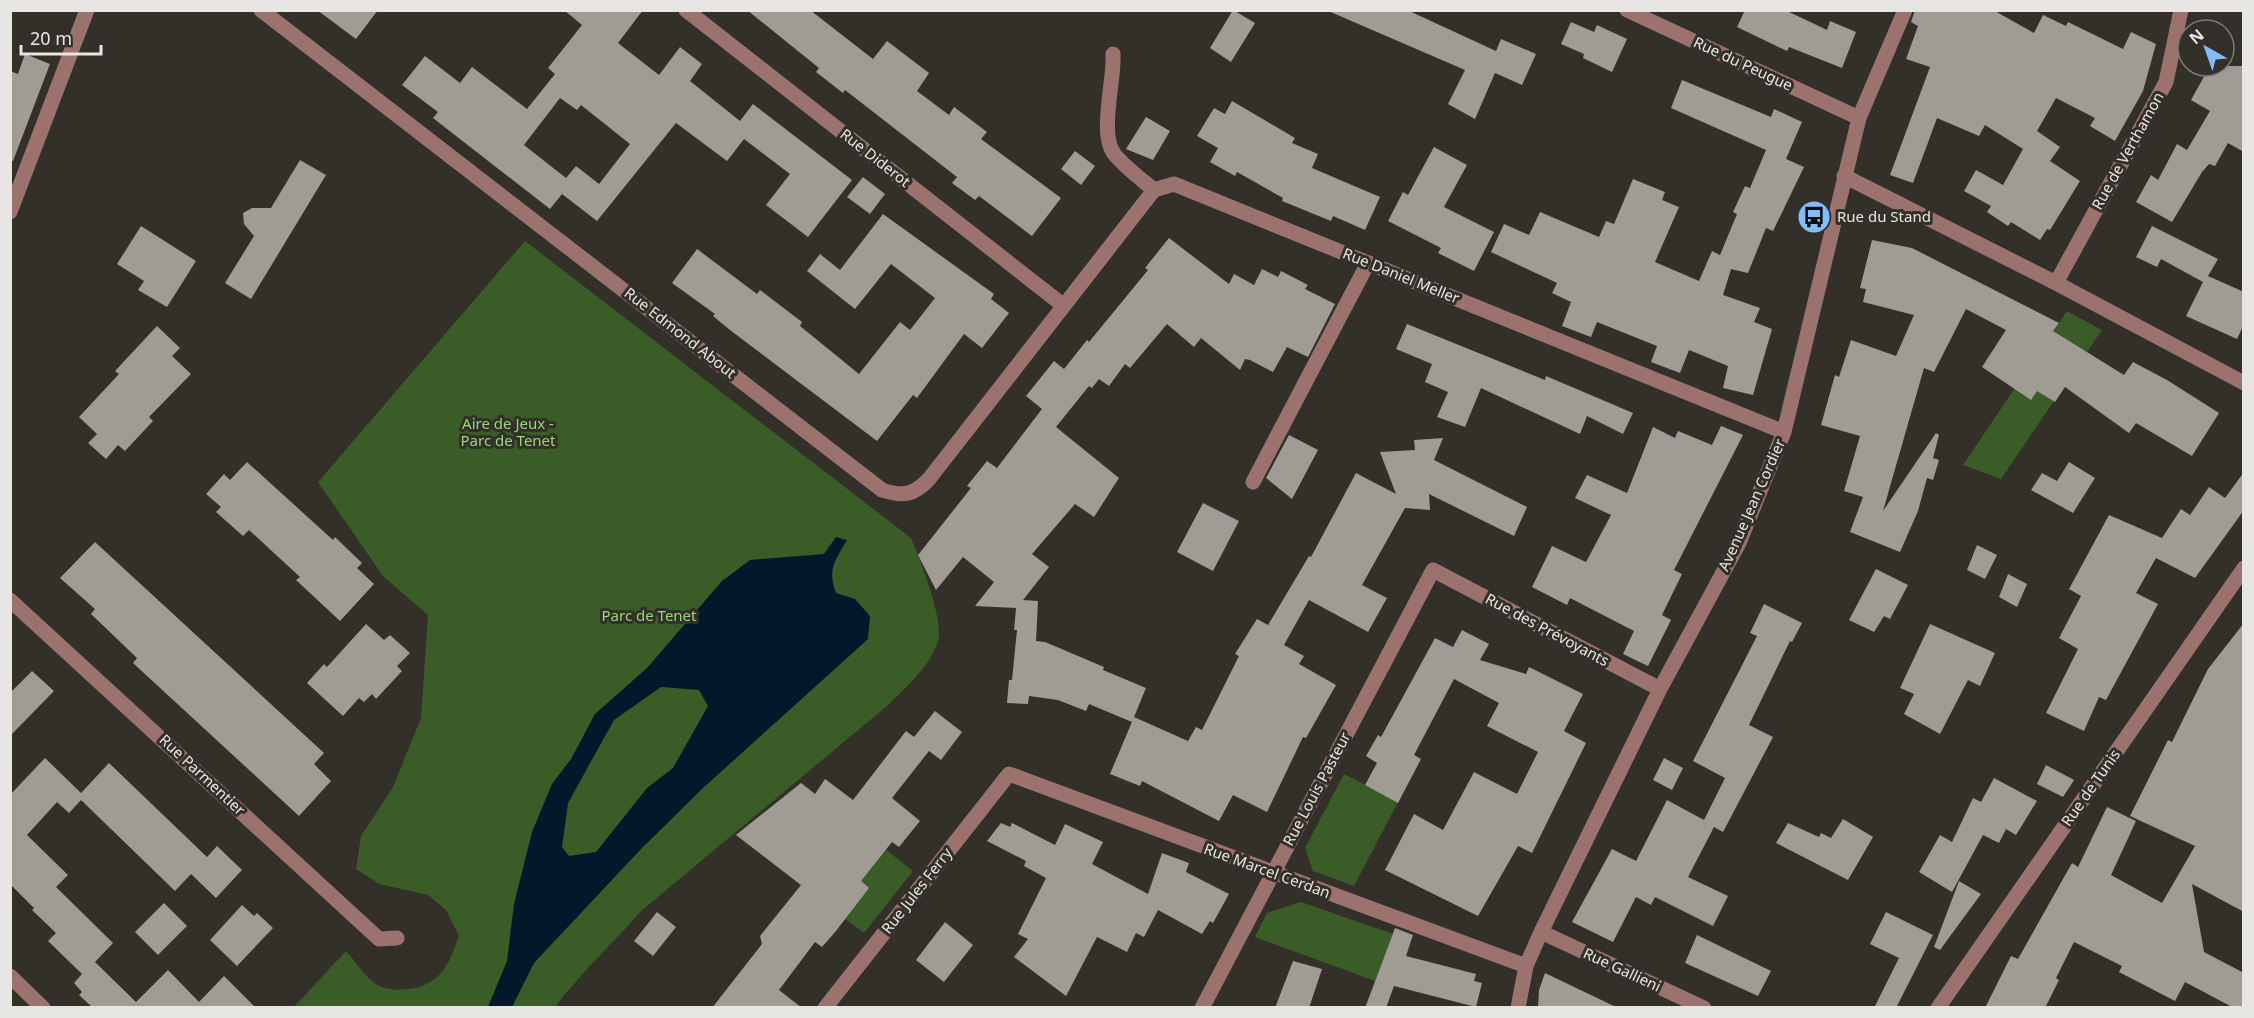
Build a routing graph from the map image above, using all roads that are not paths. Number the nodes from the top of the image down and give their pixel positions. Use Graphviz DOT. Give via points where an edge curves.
graph roads {
  1 [pos="87,10"];
  2 [pos="261,10"];
  3 [pos="686,10"];
  4 [pos="1627,10"];
  5 [pos="1905,10"];
  6 [pos="2181,10"];
  7 [pos="1113,54"];
  8 [pos="1858,118"];
  9 [pos="1844,176"];
  10 [pos="1154,190"];
  11 [pos="10,212"];
  12 [pos="1368,262"];
  13 [pos="2056,283"];
  14 [pos="1064,306"];
  15 [pos="2244,383"];
  16 [pos="1784,432"];
  17 [pos="1253,482"];
  18 [pos="2244,568"];
  19 [pos="1433,570"];
  20 [pos="10,600"];
  21 [pos="1660,689"];
  22 [pos="1009,774"];
  23 [pos="1273,874"];
  24 [pos="1541,933"];
  25 [pos="397,938"];
  26 [pos="1526,966"];
  27 [pos="10,976"];
  28 [pos="44,1008"];
  29 [pos="825,1008"];
  30 [pos="1202,1008"];
  31 [pos="1518,1008"];
  32 [pos="1704,1008"];
  33 [pos="1938,1008"];
  1 -- 11 [label="street"];
  2 -- 14 [label="street, Rue Edmond About" via="882,490 900,496 918,490"];
  3 -- 14 [label="street, Rue Diderot"];
  4 -- 8 [label="street, Rue du Peugue"];
  5 -- 8 [label="street, Avenue Jean Cordier"];
  6 -- 13 [label="street, Rue de Verthamon" via="2166,82"];
  7 -- 10 [label="street" via="1109,139 1114,154"];
  8 -- 9 [label="street, Avenue Jean Cordier"];
  9 -- 13 [label="street"];
  9 -- 16 [label="street, Avenue Jean Cordier"];
  10 -- 12 [label="street, Rue Daniel Meller" via="1174,184"];
  10 -- 14 [label="street"];
  12 -- 16 [label="street, Rue Daniel Meller"];
  12 -- 17 [label="street"];
  13 -- 15 [label="street"];
  16 -- 21 [label="street, Avenue Jean Cordier" via="1739,543"];
  18 -- 33 [label="street, Rue de Tunis"];
  19 -- 21 [label="street, Rue des Prévoyants"];
  19 -- 23 [label="street, Rue Louis Pasteur"];
  20 -- 25 [label="street, Rue Parmentier" via="379,939"];
  21 -- 24 [label="street, Avenue Jean Cordier"];
  22 -- 23 [label="street, Rue Marcel Cerdan"];
  22 -- 29 [label="street, Rue Jules Ferry"];
  23 -- 26 [label="street, Rue Marcel Cerdan"];
  23 -- 30 [label="street, Rue Louis Pasteur"];
  24 -- 26 [label="street, Avenue Jean Cordier"];
  24 -- 32 [label="street, Rue Gallieni"];
  26 -- 31 [label="street, Avenue Jean Cordier"];
  27 -- 28 [label="street"];
}
